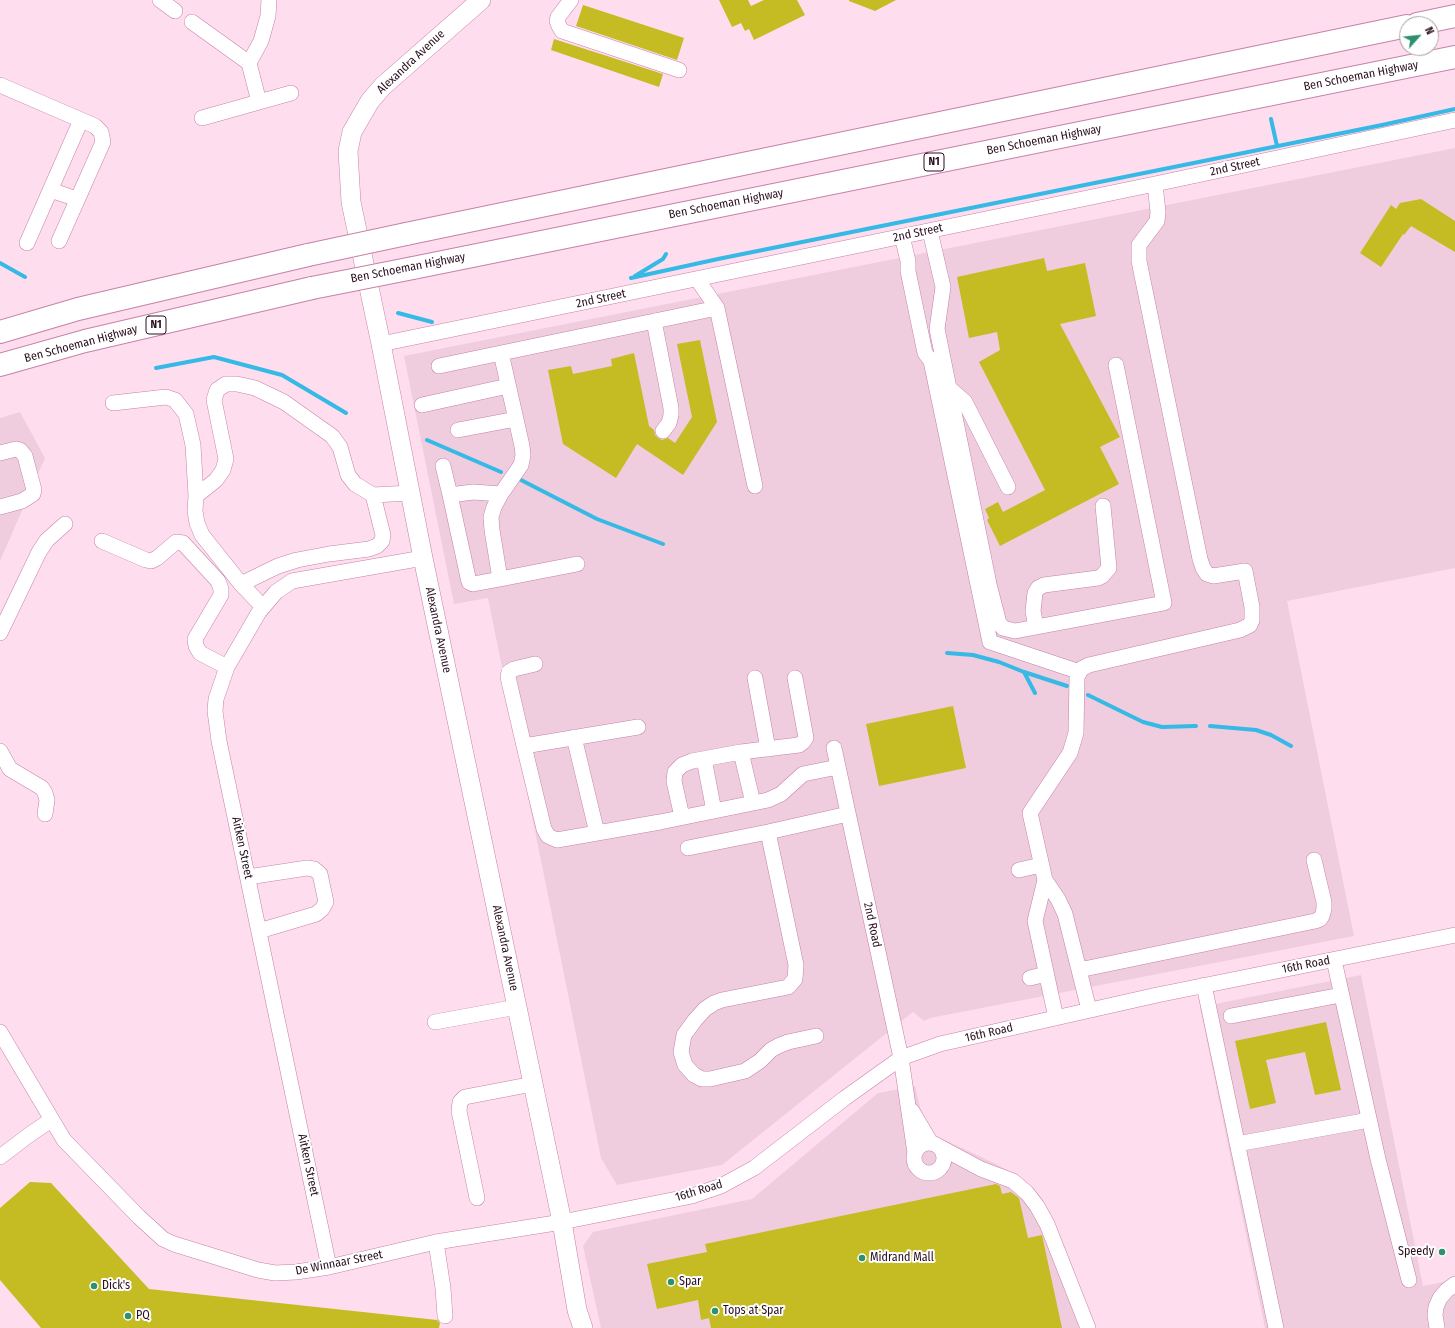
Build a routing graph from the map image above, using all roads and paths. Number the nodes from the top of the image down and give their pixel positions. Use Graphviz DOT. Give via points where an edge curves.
graph roads {
  1 [pos="160,0"];
  2 [pos="269,0"];
  3 [pos="481,0"];
  4 [pos="571,0"];
  5 [pos="175,11"];
  6 [pos="1455,16"];
  7 [pos="1439,19"];
  8 [pos="192,22"];
  9 [pos="1399,28"];
  10 [pos="1455,57"];
  11 [pos="249,63"];
  12 [pos="678,70"];
  13 [pos="0,85"];
  14 [pos="291,93"];
  15 [pos="259,102"];
  16 [pos="202,118"];
  17 [pos="81,120"];
  18 [pos="1455,120"];
  19 [pos="1156,184"];
  20 [pos="50,190"];
  21 [pos="77,199"];
  22 [pos="930,231"];
  23 [pos="902,236"];
  24 [pos="59,241"];
  25 [pos="27,242"];
  26 [pos="697,279"];
  27 [pos="717,308"];
  28 [pos="654,321"];
  29 [pos="0,332"];
  30 [pos="381,344"];
  31 [pos="501,353"];
  32 [pos="0,365"];
  33 [pos="1116,365"];
  34 [pos="439,366"];
  35 [pos="508,386"];
  36 [pos="949,388"];
  37 [pos="113,403"];
  38 [pos="422,405"];
  39 [pos="516,419"];
  40 [pos="458,430"];
  41 [pos="663,431"];
  42 [pos="0,452"];
  43 [pos="443,466"];
  44 [pos="755,486"];
  45 [pos="1008,487"];
  46 [pos="411,493"];
  47 [pos="501,494"];
  48 [pos="373,495"];
  49 [pos="450,495"];
  50 [pos="196,496"];
  51 [pos="1102,506"];
  52 [pos="0,507"];
  53 [pos="64,524"];
  54 [pos="102,541"];
  55 [pos="329,554"];
  56 [pos="423,558"];
  57 [pos="288,563"];
  58 [pos="577,564"];
  59 [pos="333,574"];
  60 [pos="500,579"];
  61 [pos="292,581"];
  62 [pos="241,584"];
  63 [pos="263,607"];
  64 [pos="1036,627"];
  65 [pos="0,632"];
  66 [pos="535,664"];
  67 [pos="227,667"];
  68 [pos="1080,672"];
  69 [pos="755,678"];
  70 [pos="795,678"];
  71 [pos="638,727"];
  72 [pos="574,737"];
  73 [pos="524,746"];
  74 [pos="834,748"];
  75 [pos="768,749"];
  76 [pos="0,751"];
  77 [pos="741,752"];
  78 [pos="704,760"];
  79 [pos="838,768"];
  80 [pos="753,803"];
  81 [pos="714,810"];
  82 [pos="45,814"];
  83 [pos="848,814"];
  84 [pos="682,817"];
  85 [pos="768,832"];
  86 [pos="597,834"];
  87 [pos="688,848"];
  88 [pos="1314,860"];
  89 [pos="1041,865"];
  90 [pos="1019,870"];
  91 [pos="248,877"];
  92 [pos="1045,880"];
  93 [pos="259,931"];
  94 [pos="1455,935"];
  95 [pos="1334,960"];
  96 [pos="1079,970"];
  97 [pos="1046,974"];
  98 [pos="1030,978"];
  99 [pos="1204,985"];
  100 [pos="1342,995"];
  101 [pos="517,1007"];
  102 [pos="1089,1010"];
  103 [pos="1231,1016"];
  104 [pos="1056,1018"];
  105 [pos="435,1022"];
  106 [pos="0,1032"];
  107 [pos="816,1036"];
  108 [pos="900,1058"];
  109 [pos="533,1084"];
  110 [pos="908,1103"];
  111 [pos="51,1120"];
  112 [pos="1369,1120"];
  113 [pos="1237,1144"];
  114 [pos="935,1145"];
  115 [pos="915,1153"];
  116 [pos="0,1157"];
  117 [pos="942,1164"];
  118 [pos="980,1169"];
  119 [pos="476,1198"];
  120 [pos="562,1222"];
  121 [pos="436,1242"];
  122 [pos="329,1267"];
  123 [pos="1409,1280"];
  124 [pos="1455,1284"];
  125 [pos="445,1316"];
  126 [pos="579,1322"];
  127 [pos="1088,1328"];
  128 [pos="1276,1328"];
  129 [pos="1438,1328"];
  1 -- 5 [label="street"];
  2 -- 11 [label="street" via="268,16 261,40"];
  3 -- 30 [label="main road, Alexandra Avenue" via="383,86 370,101 352,132 348,151 351,202"];
  4 -- 12 [label="street" via="558,16 562,31"];
  6 -- 7 [label="highway"];
  8 -- 11 [label="street"];
  9 -- 29 [label="highway, bridge" via="308,255 78,309"];
  10 -- 32 [label="highway, Ben Schoeman Highway / N1, bridge" via="312,288 85,341"];
  11 -- 15 [label="street"];
  13 -- 17 [label="street"];
  14 -- 15 [label="street"];
  15 -- 16 [label="street"];
  17 -- 20 [label="street"];
  17 -- 21 [label="street" via="95,126 101,132 102,142"];
  18 -- 19 [label="street, 2nd Street"];
  19 -- 22 [label="street, 2nd Street"];
  19 -- 68 [label="street" via="1157,221 1139,245 1139,261 1200,559 1207,574 1213,576 1245,571 1252,620 1250,625 1240,630 1099,662 1081,669"];
  20 -- 21 [label="street"];
  20 -- 25 [label="street"];
  21 -- 24 [label="street"];
  22 -- 23 [label="street, 2nd Street"];
  22 -- 36 [label="street" via="943,287 937,329"];
  23 -- 26 [label="street, 2nd Street"];
  23 -- 68 [label="street" via="925,353 931,361 990,642"];
  26 -- 27 [label="street"];
  26 -- 30 [label="street, 2nd Street"];
  27 -- 28 [label="street"];
  27 -- 44 [label="street"];
  28 -- 31 [label="street"];
  28 -- 41 [label="street" via="671,415"];
  30 -- 46 [label="main road, Alexandra Avenue"];
  31 -- 34 [label="street"];
  31 -- 35 [label="street"];
  33 -- 64 [label="street" via="1164,603"];
  35 -- 38 [label="street"];
  35 -- 39 [label="street"];
  36 -- 45 [label="street" via="965,402"];
  36 -- 64 [label="street" via="999,623 1003,628 1015,631"];
  37 -- 50 [label="street" via="166,397 175,400 181,406 186,414 194,445"];
  39 -- 40 [label="street"];
  39 -- 47 [label="street" via="523,456 521,465"];
  42 -- 52 [label="street" via="16,449 22,452 34,490 33,494 22,501"];
  43 -- 49 [label="street"];
  46 -- 48 [label="street"];
  46 -- 56 [label="main road, Alexandra Avenue"];
  47 -- 49 [label="street" via="473,492"];
  47 -- 60 [label="street" via="491,517"];
  48 -- 50 [label="street" via="355,484 348,475 340,447 332,436 284,402 255,388 226,384 217,390 214,400 226,459 223,470 216,480"];
  48 -- 55 [label="street" via="383,535 382,541 369,549"];
  49 -- 60 [label="street" via="468,582 473,584"];
  50 -- 62 [label="street" via="195,511 202,535"];
  51 -- 64 [label="street" via="1109,568 1098,578 1038,588 1033,611"];
  53 -- 65 [label="street" via="47,540 39,552"];
  54 -- 67 [label="street" via="152,561 176,542 183,543 218,581 222,589 222,595 195,639 196,646 200,653"];
  55 -- 57 [label="street"];
  55 -- 59 [label="street"];
  56 -- 59 [label="street, Aitken Street"];
  56 -- 101 [label="main road, Alexandra Avenue"];
  57 -- 61 [label="street"];
  57 -- 62 [label="street"];
  58 -- 60 [label="street"];
  59 -- 61 [label="street, Aitken Street"];
  61 -- 63 [label="street, Aitken Street" via="276,592"];
  62 -- 63 [label="street"];
  63 -- 67 [label="street, Aitken Street"];
  66 -- 73 [label="street" via="514,668 508,677"];
  67 -- 91 [label="street, Aitken Street" via="216,699 215,711"];
  68 -- 89 [label="street" via="1076,685 1076,733 1070,753 1030,813"];
  69 -- 75 [label="street"];
  70 -- 75 [label="street" via="806,738 799,745"];
  71 -- 72 [label="street"];
  72 -- 73 [label="street"];
  72 -- 86 [label="street"];
  73 -- 86 [label="street" via="544,829 548,836 557,840"];
  74 -- 79 [label="street, 2nd Road"];
  75 -- 77 [label="street"];
  76 -- 82 [label="street" via="10,769 42,788 47,800"];
  77 -- 78 [label="street"];
  77 -- 80 [label="street"];
  78 -- 81 [label="street"];
  78 -- 84 [label="street" via="686,763 675,772 674,781"];
  79 -- 80 [label="street" via="803,774 782,794"];
  79 -- 83 [label="street, 2nd Road"];
  80 -- 81 [label="street"];
  81 -- 84 [label="street"];
  83 -- 85 [label="street"];
  83 -- 108 [label="street, 2nd Road"];
  84 -- 86 [label="street"];
  85 -- 87 [label="street"];
  85 -- 107 [label="street" via="796,965 795,979 788,987 714,1003 705,1009 684,1035 681,1052 685,1065 694,1075 710,1079 745,1071 771,1050 788,1042"];
  88 -- 96 [label="street" via="1324,902 1320,919"];
  89 -- 90 [label="street"];
  89 -- 92 [label="street"];
  91 -- 93 [label="street, Aitken Street"];
  91 -- 93 [label="street" via="314,869 320,874 326,902 316,914"];
  92 -- 96 [label="street" via="1065,914"];
  92 -- 97 [label="street" via="1036,921"];
  93 -- 122 [label="street, Aitken Street"];
  94 -- 95 [label="street, 16th Road"];
  95 -- 99 [label="street, 16th Road"];
  95 -- 100 [label="street"];
  96 -- 102 [label="street"];
  97 -- 98 [label="street"];
  97 -- 104 [label="street"];
  99 -- 102 [label="street, 16th Road"];
  99 -- 113 [label="street"];
  100 -- 103 [label="street"];
  100 -- 112 [label="street"];
  101 -- 105 [label="street"];
  101 -- 109 [label="main road, Alexandra Avenue"];
  102 -- 104 [label="street, 16th Road"];
  104 -- 108 [label="street, 16th Road" via="940,1044"];
  106 -- 111 [label="street, De Winnaar Street"];
  108 -- 110 [label="street, 2nd Road"];
  108 -- 120 [label="street, 16th Road" via="754,1168 721,1186 692,1196"];
  109 -- 119 [label="street" via="466,1097 460,1102 458,1111"];
  109 -- 120 [label="main road, Alexandra Avenue"];
  110 -- 114 [label="street, 2nd Road"];
  110 -- 115 [label="street, 2nd Road"];
  111 -- 116 [label="street"];
  111 -- 122 [label="street, De Winnaar Street" via="77,1155 163,1239 264,1271 296,1272"];
  112 -- 113 [label="street"];
  112 -- 123 [label="street"];
  113 -- 128 [label="street"];
  114 -- 115 [label="street" via="921,1145"];
  114 -- 117 [label="street" via="944,1156"];
  114 -- 118 [label="street"];
  115 -- 117 [label="street" via="915,1163 921,1170 931,1172"];
  117 -- 118 [label="street"];
  118 -- 127 [label="street" via="1013,1181 1037,1206 1047,1224"];
  120 -- 121 [label="street, De Winnaar Street"];
  120 -- 126 [label="main road, Alexandra Avenue"];
  121 -- 122 [label="street, De Winnaar Street"];
  121 -- 125 [label="street"];
  124 -- 129 [label="street" via="1440,1298 1436,1307"];
}
